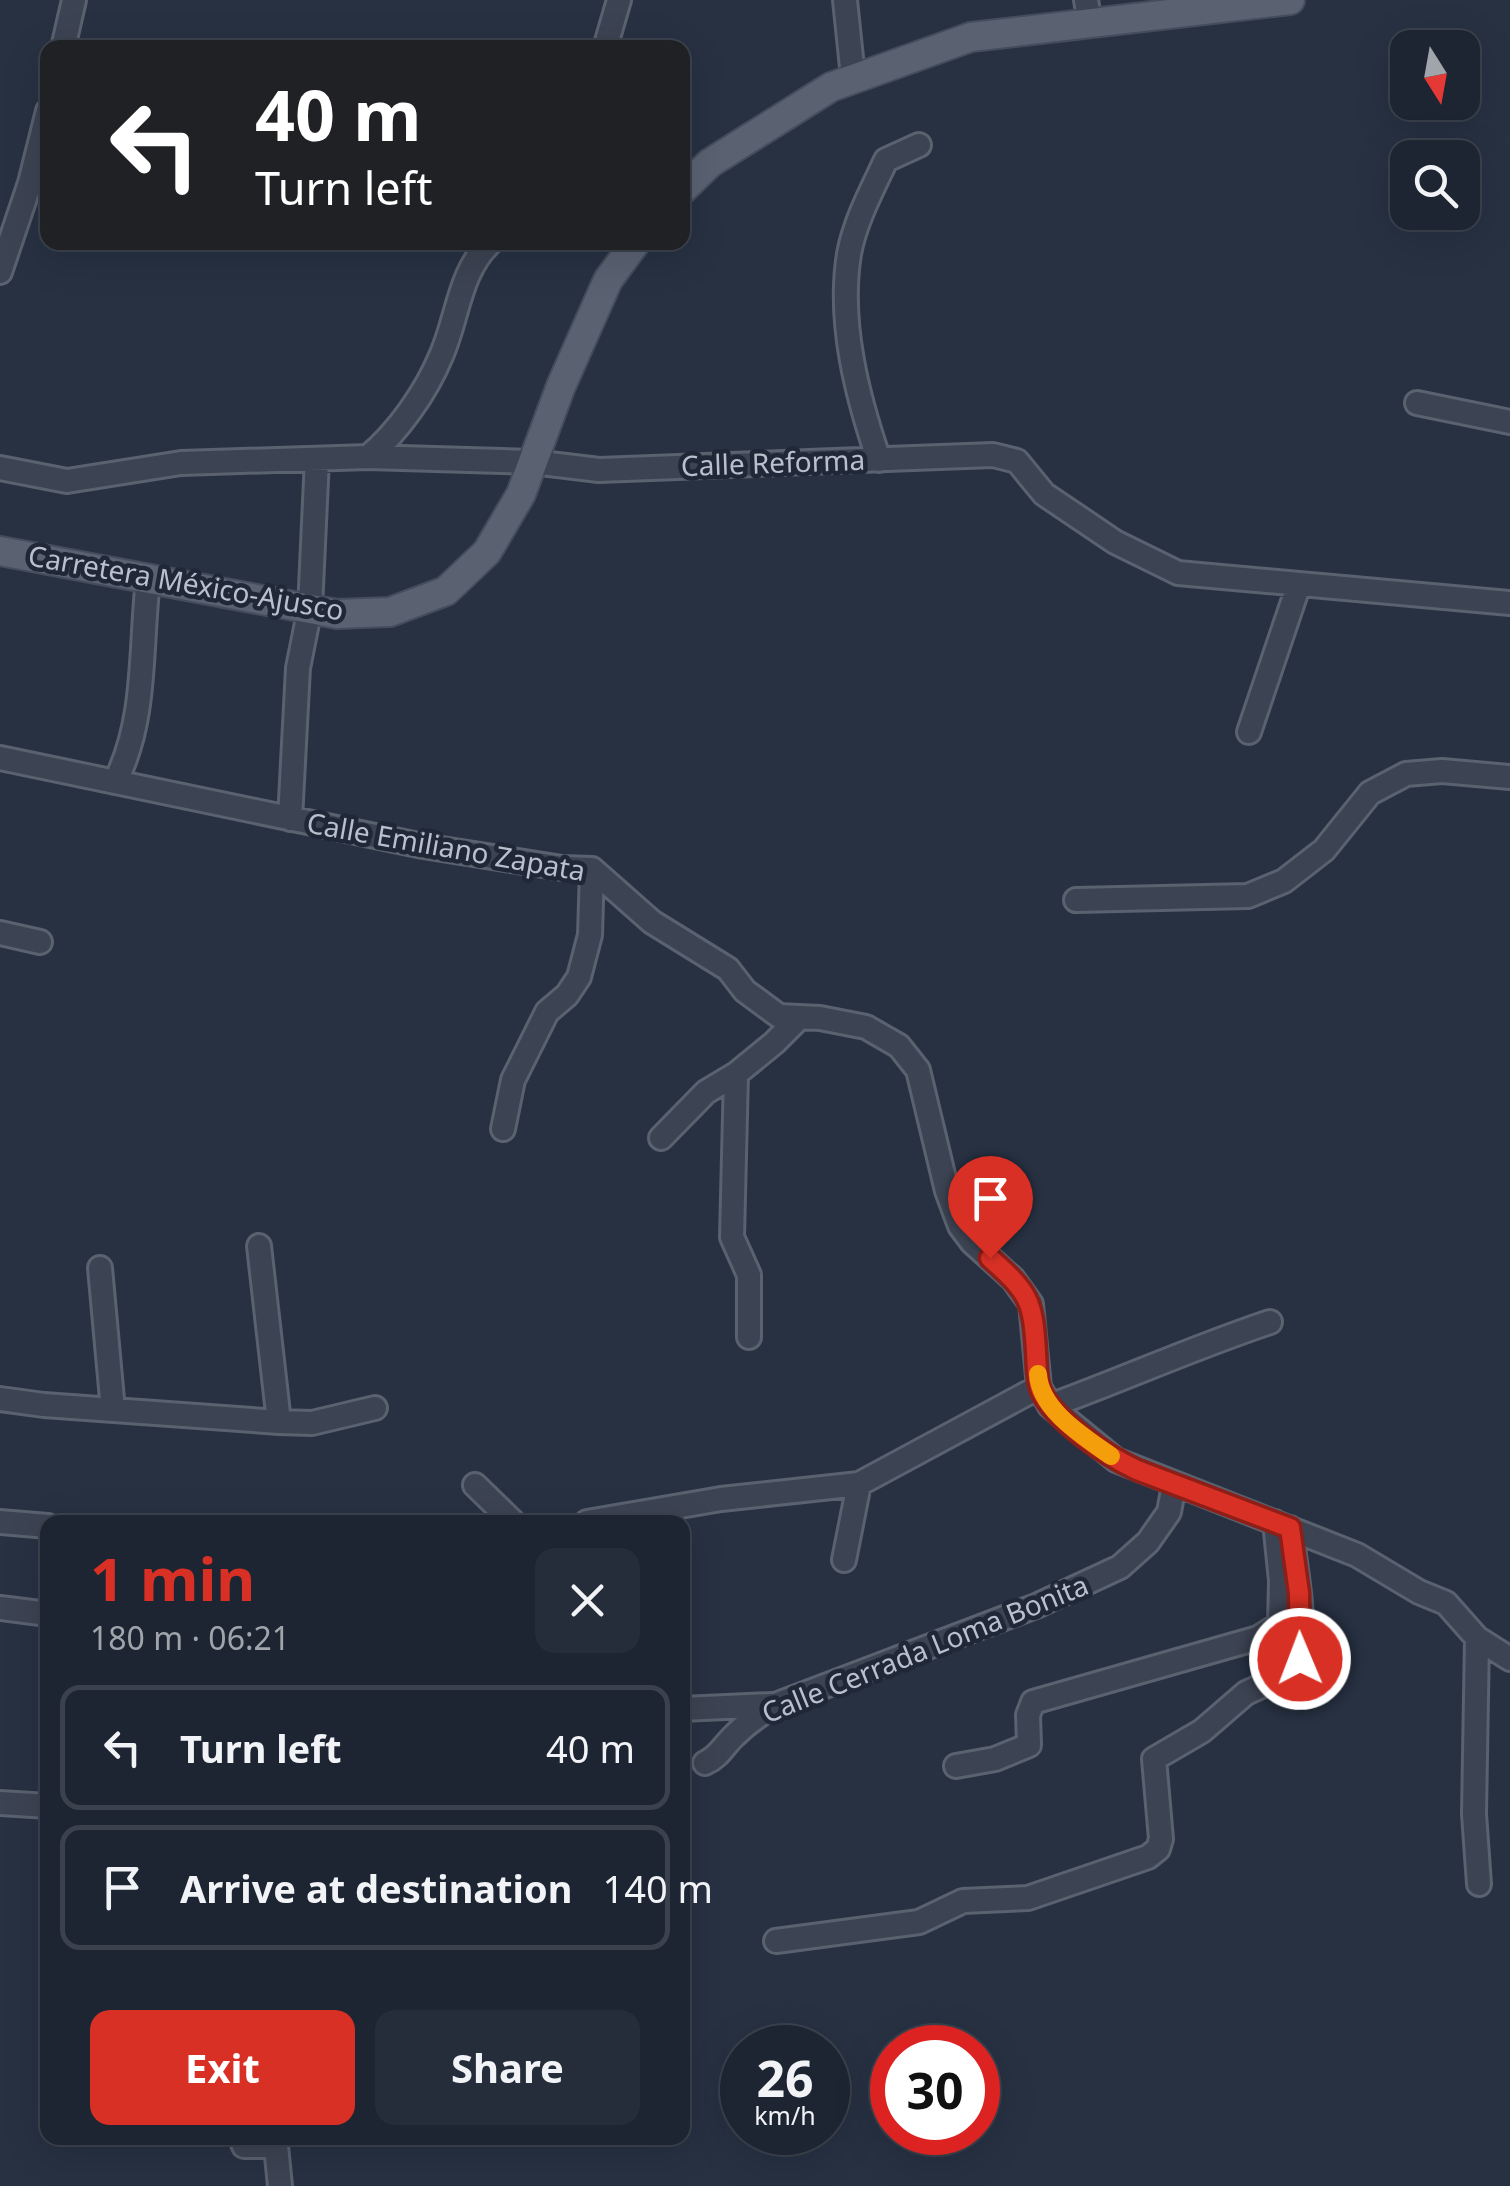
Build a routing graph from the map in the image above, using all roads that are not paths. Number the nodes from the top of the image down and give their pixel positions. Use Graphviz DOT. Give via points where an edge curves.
graph roads {
  1 [pos="74,0"];
  2 [pos="619,0"];
  3 [pos="844,0"];
  4 [pos="1290,0"];
  5 [pos="1088,11"];
  6 [pos="65,40"];
  7 [pos="607,40"];
  8 [pos="853,77"];
  9 [pos="40,143"];
  10 [pos="919,145"];
  11 [pos="690,182"];
  12 [pos="484,250"];
  13 [pos="630,250"];
  14 [pos="0,272"];
  15 [pos="1417,403"];
  16 [pos="1510,422"];
  17 [pos="368,457"];
  18 [pos="317,459"];
  19 [pos="879,460"];
  20 [pos="533,462"];
  21 [pos="0,468"];
  22 [pos="0,551"];
  23 [pos="148,580"];
  24 [pos="1299,584"];
  25 [pos="1510,603"];
  26 [pos="310,608"];
  27 [pos="1249,732"];
  28 [pos="0,758"];
  29 [pos="1510,777"];
  30 [pos="115,782"];
  31 [pos="290,819"];
  32 [pos="592,869"];
  33 [pos="1076,900"];
  34 [pos="0,934"];
  35 [pos="40,942"];
  36 [pos="798,1018"];
  37 [pos="736,1074"];
  38 [pos="503,1130"];
  39 [pos="661,1138"];
  40 [pos="259,1246"];
  41 [pos="100,1268"];
  42 [pos="1270,1322"];
  43 [pos="750,1337"];
  44 [pos="1044,1396"];
  45 [pos="0,1399"];
  46 [pos="376,1408"];
  47 [pos="113,1410"];
  48 [pos="279,1422"];
  49 [pos="859,1484"];
  50 [pos="475,1485"];
  51 [pos="1174,1485"];
  52 [pos="506,1515"];
  53 [pos="628,1515"];
  54 [pos="0,1522"];
  55 [pos="40,1525"];
  56 [pos="1282,1525"];
  57 [pos="844,1560"];
  58 [pos="0,1608"];
  59 [pos="40,1613"];
  60 [pos="1476,1638"];
  61 [pos="1510,1659"];
  62 [pos="775,1705"];
  63 [pos="690,1709"];
  64 [pos="705,1763"];
  65 [pos="956,1766"];
  66 [pos="0,1803"];
  67 [pos="40,1806"];
  68 [pos="1479,1884"];
  69 [pos="776,1941"];
  70 [pos="244,2145"];
  71 [pos="280,2186"];
  1 -- 6 [label="street"];
  2 -- 7 [label="street"];
  3 -- 8 [label="street"];
  4 -- 5 [label="main road"];
  5 -- 8 [label="main road" via="970,37"];
  8 -- 11 [label="main road" via="710,163"];
  9 -- 14 [label="street"];
  10 -- 19 [label="street" via="886,160 850,250 850,337 862,412"];
  12 -- 17 [label="street" via="473,262 442,356 401,422"];
  13 -- 20 [label="main road, Carretera México-Ajusco" via="608,280"];
  15 -- 16 [label="street"];
  17 -- 18 [label="street, Calle Reforma"];
  17 -- 20 [label="street, Calle Reforma"];
  18 -- 21 [label="street, Calle Reforma" via="182,463 67,481"];
  18 -- 26 [label="street"];
  19 -- 20 [label="street, Calle Reforma" via="599,470"];
  19 -- 24 [label="street, Calle Reforma" via="1016,461 1044,494 1178,574"];
  20 -- 26 [label="main road, Carretera México-Ajusco" via="487,552 446,592 390,612"];
  22 -- 23 [label="main road, Carretera México-Ajusco"];
  23 -- 26 [label="main road, Carretera México-Ajusco"];
  23 -- 30 [label="street" via="144,666 128,756"];
  24 -- 25 [label="street, Calle Reforma"];
  24 -- 27 [label="street"];
  26 -- 31 [label="street" via="298,668"];
  28 -- 30 [label="street, Calle Emiliano Zapata"];
  29 -- 33 [label="street" via="1406,774 1370,793 1324,850 1284,881 1248,896"];
  30 -- 31 [label="street, Calle Emiliano Zapata"];
  31 -- 32 [label="street, Calle Emiliano Zapata"];
  32 -- 36 [label="street, Calle Emiliano Zapata" via="652,922 728,968 745,991 779,1016"];
  32 -- 38 [label="street" via="590,935 579,977 547,1012 513,1080"];
  34 -- 35 [label="street"];
  36 -- 37 [label="street"];
  36 -- 44 [label="street, Calle Emiliano Zapata" via="866,1026 900,1046 918,1070 960,1226 1032,1304"];
  37 -- 39 [label="street" via="706,1092"];
  37 -- 43 [label="street" via="732,1237 749,1274"];
  40 -- 48 [label="street"];
  41 -- 47 [label="street"];
  42 -- 44 [label="street" via="1147,1371"];
  44 -- 49 [label="street"];
  44 -- 51 [label="street" via="1116,1460"];
  45 -- 47 [label="street"];
  46 -- 48 [label="street" via="312,1423"];
  47 -- 48 [label="street"];
  49 -- 53 [label="street"];
  49 -- 57 [label="street"];
  50 -- 52 [label="street"];
  51 -- 56 [label="street"];
  51 -- 62 [label="street, Calle Cerrada Loma Bonita" via="1169,1512 1120,1567 1036,1606"];
  54 -- 55 [label="street"];
  56 -- 60 [label="street" via="1357,1554 1446,1603"];
  56 -- 65 [label="street" via="1280,1624 1258,1638 1033,1702 1028,1745"];
  56 -- 69 [label="street" via="1299,1593 1296,1670 1246,1693 1154,1759 1158,1850 1028,1898 963,1901 919,1922"];
  58 -- 59 [label="street"];
  60 -- 61 [label="street"];
  60 -- 68 [label="street"];
  62 -- 63 [label="street"];
  62 -- 64 [label="street, Calle Cerrada Loma Bonita"];
  66 -- 67 [label="street"];
  70 -- 71 [label="street" via="276,2146"];
}
